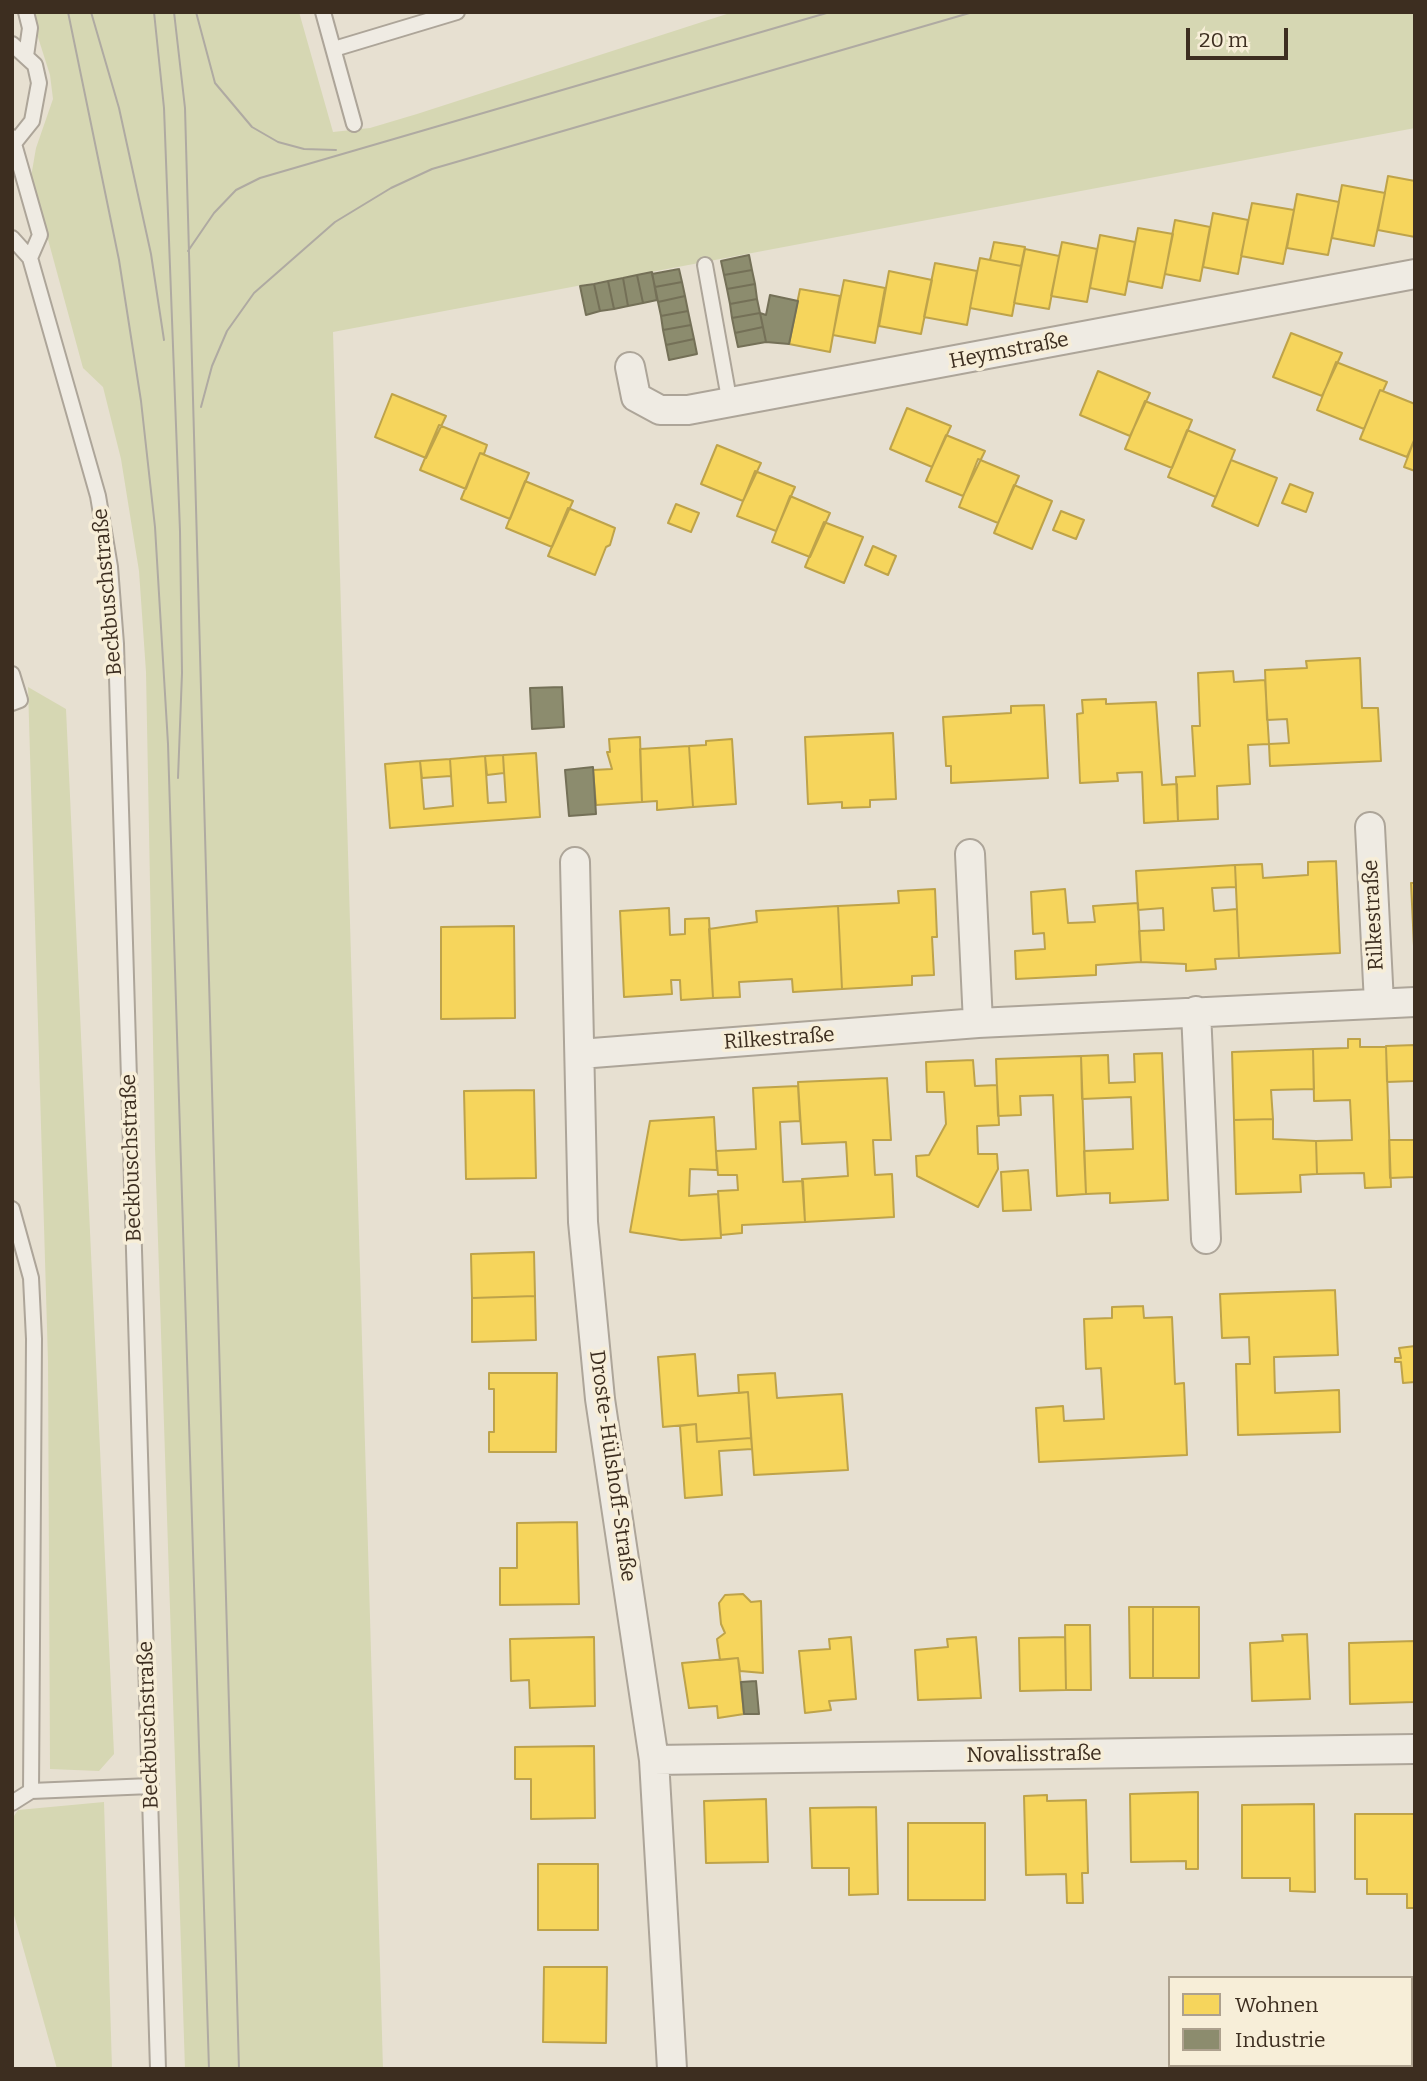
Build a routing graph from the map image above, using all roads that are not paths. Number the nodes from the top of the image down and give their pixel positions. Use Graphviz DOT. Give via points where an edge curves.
graph roads {
  1 [pos="26,12"];
  2 [pos="323,12"];
  3 [pos="457,12"];
  4 [pos="12,44"];
  5 [pos="334,49"];
  6 [pos="26,55"];
  7 [pos="354,124"];
  8 [pos="13,142"];
  9 [pos="12,238"];
  10 [pos="30,258"];
  11 [pos="705,265"];
  12 [pos="1415,274"];
  13 [pos="630,367"];
  14 [pos="730,404"];
  15 [pos="12,674"];
  16 [pos="12,703"];
  17 [pos="1370,827"];
  18 [pos="970,854"];
  19 [pos="575,862"];
  20 [pos="1415,1002"];
  21 [pos="1379,1003"];
  22 [pos="1196,1011"];
  23 [pos="978,1023"];
  24 [pos="580,1054"];
  25 [pos="12,1209"];
  26 [pos="1206,1239"];
  27 [pos="1415,1749"];
  28 [pos="654,1760"];
  29 [pos="152,1786"];
  30 [pos="31,1791"];
  31 [pos="12,1803"];
  32 [pos="158,2069"];
  33 [pos="672,2069"];
  1 -- 6 [label="lane" via="30,28"];
  2 -- 5 [label="lane"];
  3 -- 5 [label="lane"];
  4 -- 6 [label="lane"];
  5 -- 7 [label="lane"];
  6 -- 8 [label="lane, Beckbuschstraße" via="39,83 32,121"];
  8 -- 10 [label="lane, Beckbuschstraße" via="40,235"];
  9 -- 10 [label="lane, Beckbuschstraße"];
  10 -- 29 [label="lane, Beckbuschstraße" via="99,496 111,580"];
  11 -- 14 [label="lane"];
  12 -- 14 [label="street, Heymstraße"];
  13 -- 14 [label="street, Heymstraße" via="636,397 660,410"];
  15 -- 16 [label="lane" via="20,700"];
  17 -- 21 [label="street, Rilkestraße"];
  18 -- 23 [label="street"];
  19 -- 24 [label="street, Droste-Hülshoff-Straße"];
  20 -- 21 [label="street, Rilkestraße"];
  21 -- 22 [label="street, Rilkestraße"];
  22 -- 23 [label="street, Rilkestraße"];
  22 -- 26 [label="street"];
  23 -- 24 [label="street, Rilkestraße"];
  24 -- 28 [label="street, Droste-Hülshoff-Straße" via="583,1222 600,1399"];
  25 -- 30 [label="lane" via="31,1278 34,1339"];
  27 -- 28 [label="street, Novalisstraße"];
  28 -- 33 [label="street, Droste-Hülshoff-Straße"];
  29 -- 30 [label="lane"];
  29 -- 32 [label="lane, Beckbuschstraße"];
  30 -- 31 [label="lane"];
}
